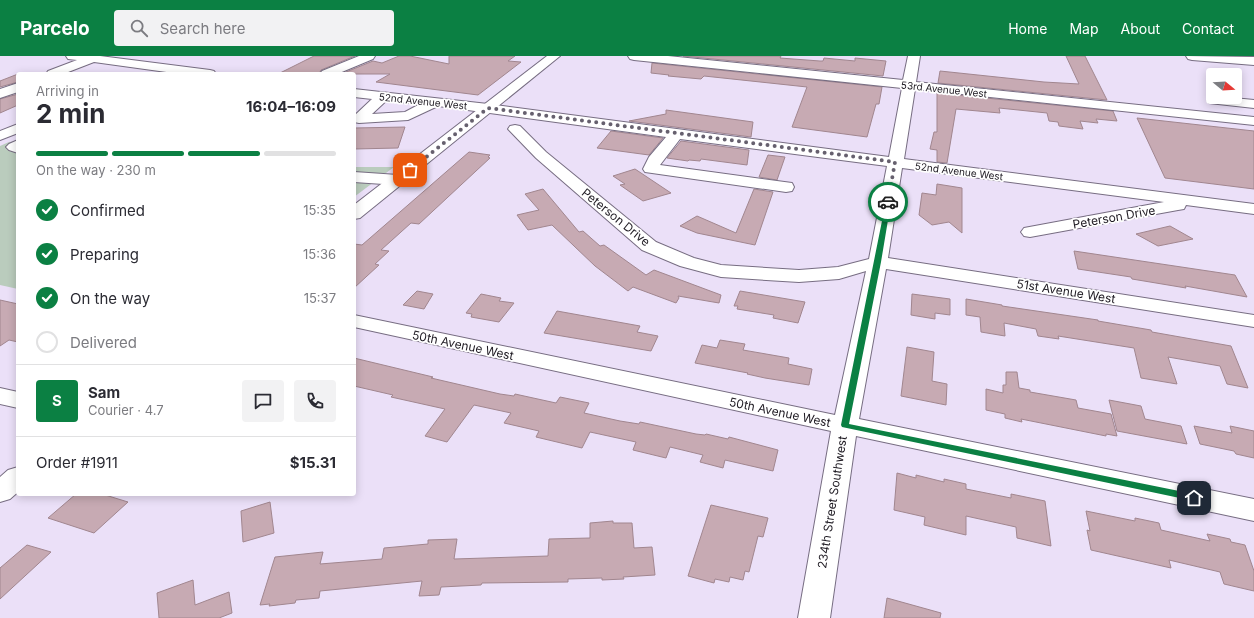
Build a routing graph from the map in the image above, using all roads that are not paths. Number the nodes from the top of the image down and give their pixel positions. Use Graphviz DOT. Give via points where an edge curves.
graph roads {
  1 [pos="72,56"];
  2 [pos="369,56"];
  3 [pos="554,56"];
  4 [pos="634,56"];
  5 [pos="914,56"];
  6 [pos="1192,56"];
  7 [pos="92,59"];
  8 [pos="181,59"];
  9 [pos="1248,61"];
  10 [pos="160,68"];
  11 [pos="57,72"];
  12 [pos="150,72"];
  13 [pos="193,72"];
  14 [pos="331,72"];
  15 [pos="1254,74"];
  16 [pos="909,85"];
  17 [pos="16,88"];
  18 [pos="356,93"];
  19 [pos="0,94"];
  20 [pos="383,96"];
  21 [pos="436,102"];
  22 [pos="1242,103"];
  23 [pos="1254,104"];
  24 [pos="488,108"];
  25 [pos="1254,121"];
  26 [pos="16,129"];
  27 [pos="515,129"];
  28 [pos="676,134"];
  29 [pos="0,136"];
  30 [pos="895,162"];
  31 [pos="362,177"];
  32 [pos="398,180"];
  33 [pos="356,186"];
  34 [pos="786,187"];
  35 [pos="1198,201"];
  36 [pos="1254,208"];
  37 [pos="357,209"];
  38 [pos="1030,232"];
  39 [pos="878,262"];
  40 [pos="356,321"];
  41 [pos="1254,321"];
  42 [pos="0,396"];
  43 [pos="16,400"];
  44 [pos="845,425"];
  45 [pos="16,479"];
  46 [pos="0,492"];
  47 [pos="1254,510"];
  48 [pos="814,618"];
  1 -- 7 [label="street"];
  2 -- 14 [label="street"];
  3 -- 24 [label="street"];
  4 -- 16 [label="street, 53rd Avenue West"];
  5 -- 16 [label="street, 234th Street Southwest"];
  6 -- 9 [label="street"];
  7 -- 10 [label="street"];
  7 -- 11 [label="street"];
  8 -- 10 [label="street"];
  9 -- 15 [label="street"];
  10 -- 12 [label="street"];
  10 -- 13 [label="street"];
  16 -- 25 [label="street, 53rd Avenue West"];
  16 -- 30 [label="street, 234th Street Southwest"];
  17 -- 19 [label="street"];
  18 -- 20 [label="street, 52nd Avenue West"];
  20 -- 21 [label="street, 52nd Avenue West"];
  20 -- 21 [label="street" via="359,119 408,116"];
  21 -- 24 [label="street, 52nd Avenue West"];
  22 -- 23 [label="street"];
  24 -- 28 [label="street, 52nd Avenue West"];
  24 -- 32 [label="street"];
  26 -- 29 [label="street"];
  27 -- 39 [label="street, Peterson Drive" via="541,155 649,246 687,262 721,271 799,276 839,273"];
  28 -- 30 [label="street, 52nd Avenue West"];
  28 -- 34 [label="street" via="651,169"];
  30 -- 35 [label="street, 52nd Avenue West"];
  30 -- 39 [label="street, 234th Street Southwest"];
  31 -- 32 [label="street"];
  31 -- 33 [label="street"];
  32 -- 37 [label="street"];
  35 -- 36 [label="street, 52nd Avenue West"];
  35 -- 38 [label="street, Peterson Drive"];
  39 -- 41 [label="street, 51st Avenue West"];
  39 -- 44 [label="street, 234th Street Southwest"];
  40 -- 44 [label="street, 50th Avenue West"];
  42 -- 43 [label="street"];
  44 -- 47 [label="street, 50th Avenue West"];
  44 -- 48 [label="street, 234th Street Southwest"];
  45 -- 46 [label="street"];
}
